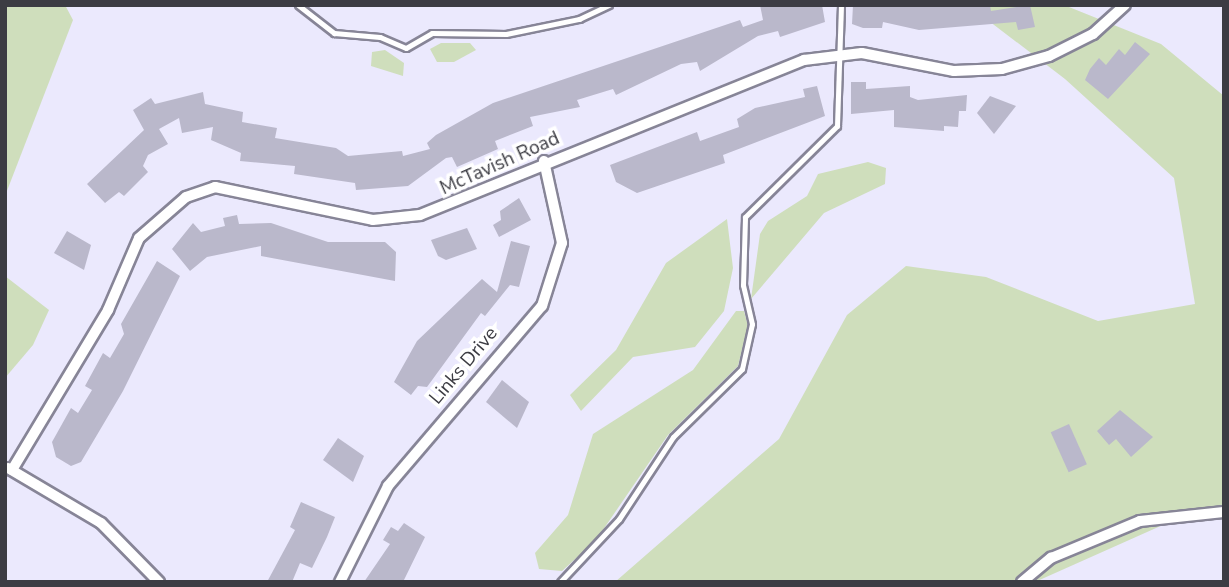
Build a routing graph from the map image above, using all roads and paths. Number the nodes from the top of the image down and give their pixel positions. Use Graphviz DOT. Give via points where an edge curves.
graph roads {
  1 [pos="298,5"];
  2 [pos="609,5"];
  3 [pos="841,5"];
  4 [pos="1125,5"];
  5 [pos="839,56"];
  6 [pos="544,161"];
  7 [pos="8,468"];
  8 [pos="1224,512"];
  9 [pos="159,582"];
  10 [pos="340,582"];
  11 [pos="560,582"];
  12 [pos="1022,582"];
  1 -- 2 [label="lane" via="334,33 380,37 406,48 432,33 506,34 579,19"];
  3 -- 5 [label="lane"];
  4 -- 5 [label="street, McTavish Road" via="1071,45 1002,69 954,71 862,53"];
  5 -- 6 [label="street, McTavish Road" via="804,60 685,112"];
  5 -- 11 [label="lane" via="837,126 745,217 743,285 752,324 742,369 673,437 619,519"];
  6 -- 7 [label="street, McTavish Road" via="463,202 397,218 373,220 215,187 186,197 139,238 108,310"];
  6 -- 10 [label="street, Links Drive" via="562,243 542,306 388,486"];
  7 -- 9 [label="street" via="101,523"];
  8 -- 12 [label="street" via="1140,521 1051,558"];
}
